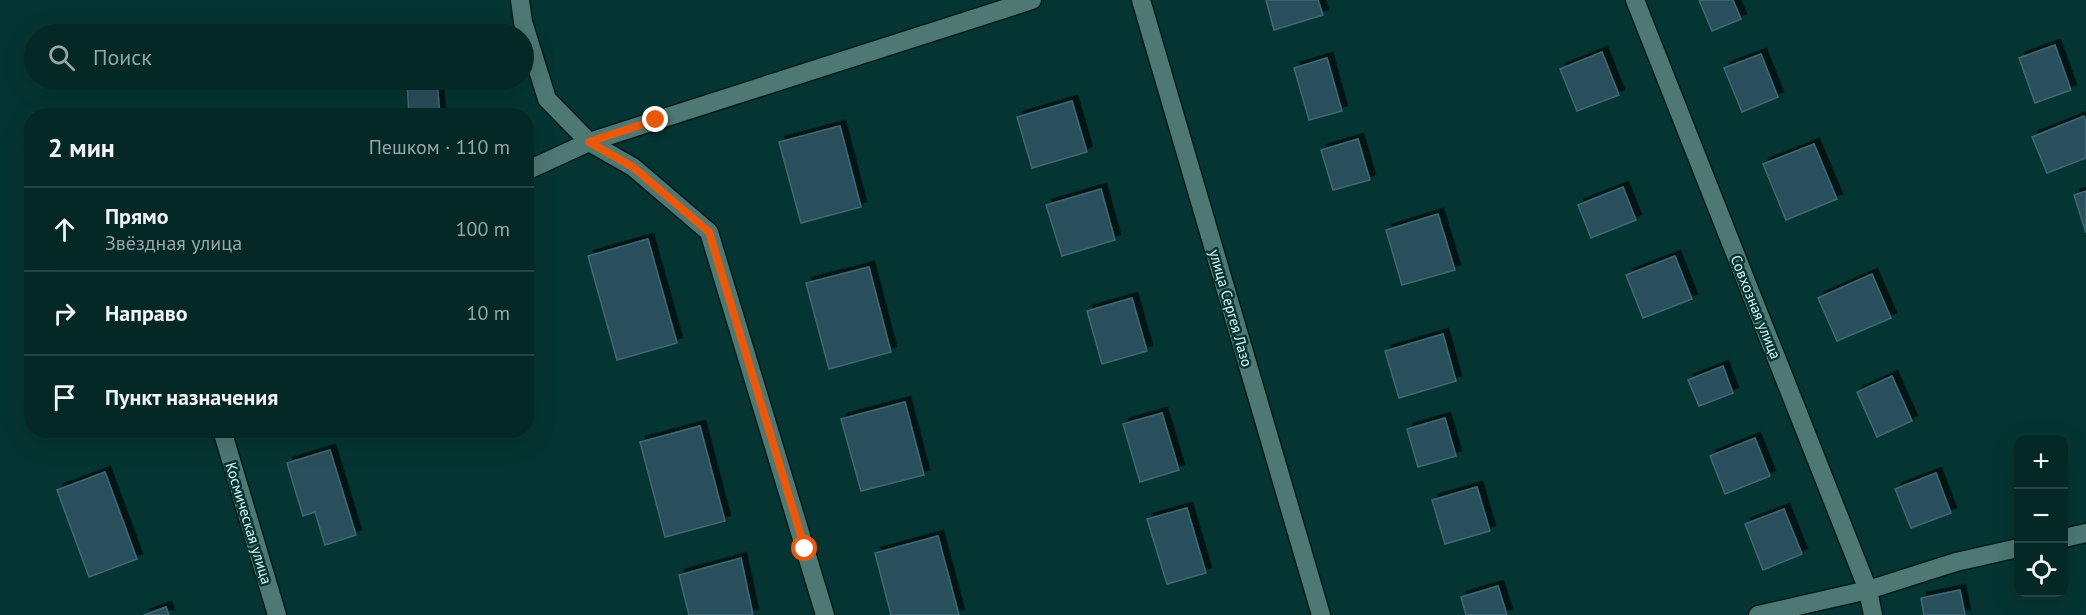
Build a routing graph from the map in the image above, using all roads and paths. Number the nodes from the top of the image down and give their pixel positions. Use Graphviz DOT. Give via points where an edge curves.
graph roads {
  1 [pos="520,0"];
  2 [pos="1032,0"];
  3 [pos="1141,0"];
  4 [pos="1635,0"];
  5 [pos="525,24"];
  6 [pos="534,54"];
  7 [pos="589,142"];
  8 [pos="534,167"];
  9 [pos="224,438"];
  10 [pos="2086,533"];
  11 [pos="2068,537"];
  12 [pos="2014,549"];
  13 [pos="1868,590"];
  14 [pos="277,615"];
  15 [pos="825,615"];
  16 [pos="1321,615"];
  17 [pos="1758,615"];
  18 [pos="1873,615"];
  1 -- 5 [label="street"];
  2 -- 7 [label="street"];
  3 -- 16 [label="street, улица Сергея Лазо"];
  4 -- 13 [label="street, Совхозная улица"];
  6 -- 7 [label="street" via="548,99"];
  7 -- 8 [label="street"];
  7 -- 15 [label="street" via="633,167 709,232"];
  9 -- 14 [label="street, Космическая улица"];
  10 -- 11 [label="street"];
  12 -- 13 [label="street" via="1956,562"];
  13 -- 17 [label="street"];
  13 -- 18 [label="street, Совхозная улица"];
}
